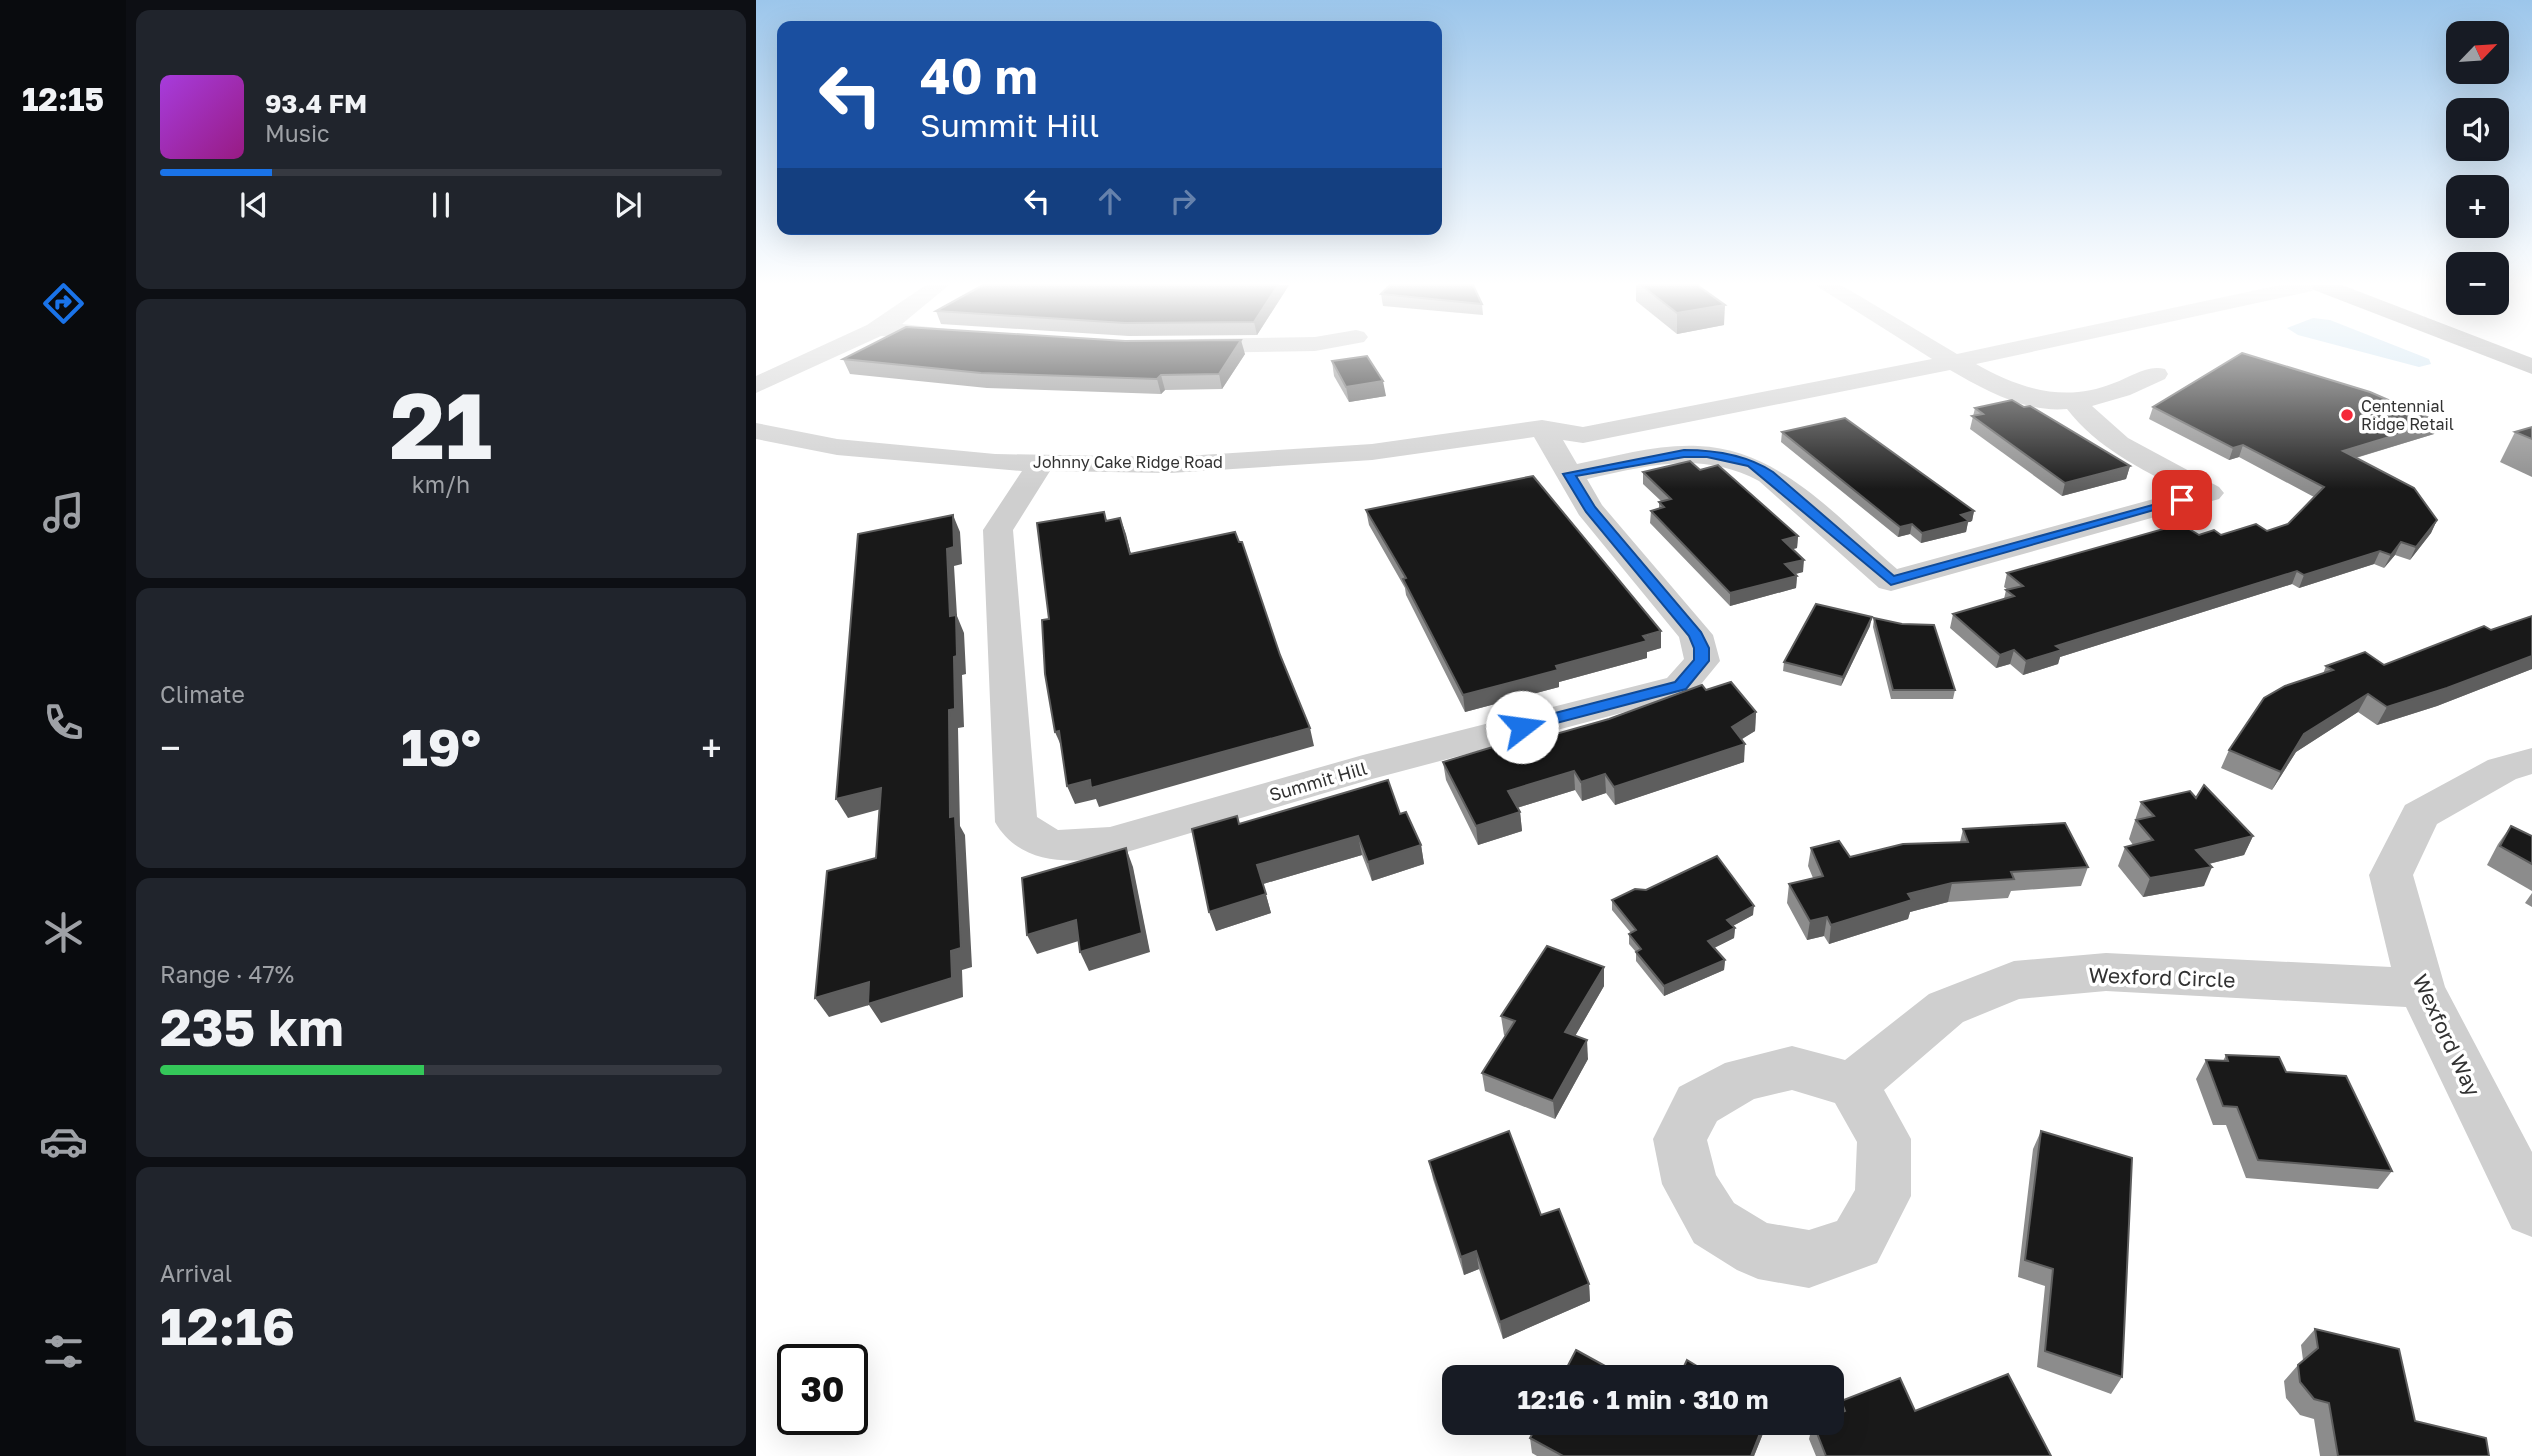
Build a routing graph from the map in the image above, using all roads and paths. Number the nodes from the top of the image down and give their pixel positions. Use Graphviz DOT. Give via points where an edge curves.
graph roads {
  1 [pos="826,353"];
  2 [pos="1939,353"];
  3 [pos="1995,353"];
  4 [pos="2496,353"];
  5 [pos="1953,362"];
  6 [pos="2532,367"];
  7 [pos="2156,374"];
  8 [pos="756,385"];
  9 [pos="1659,396"];
  10 [pos="2075,402"];
  11 [pos="1542,428"];
  12 [pos="756,431"];
  13 [pos="1041,463"];
  14 [pos="1569,474"];
  15 [pos="2532,761"];
  16 [pos="2421,988"];
  17 [pos="1853,1085"];
  18 [pos="2532,1210"];
  1 -- 8 [label="street"];
  2 -- 5 [label="street"];
  3 -- 5 [label="street, Johnny Cake Ridge Road"];
  4 -- 6 [label="main road"];
  5 -- 10 [label="street" via="2025,397"];
  5 -- 11 [label="street, Johnny Cake Ridge Road" via="1583,435"];
  7 -- 10 [label="street" via="2105,398"];
  9 -- 11 [label="street, Johnny Cake Ridge Road" via="1566,415"];
  10 -- 14 [label="street" via="2105,436 2209,493 1891,581 1752,464 1707,453 1684,453"];
  11 -- 13 [label="street, Johnny Cake Ridge Road" via="1372,452 1170,465"];
  11 -- 14 [label="street, Summit Hill"];
  12 -- 13 [label="street, Johnny Cake Ridge Road" via="837,447"];
  13 -- 14 [label="street, Summit Hill" via="998,530 1016,822 1025,834 1047,844 1076,848 1680,685 1702,661 1696,635 1590,509"];
  15 -- 16 [label="street, Wexford Way" via="2502,769 2420,815 2391,875"];
  16 -- 17 [label="street, Wexford Circle" via="2106,972 2014,980 1946,1008"];
  16 -- 18 [label="street, Wexford Way"];
}
